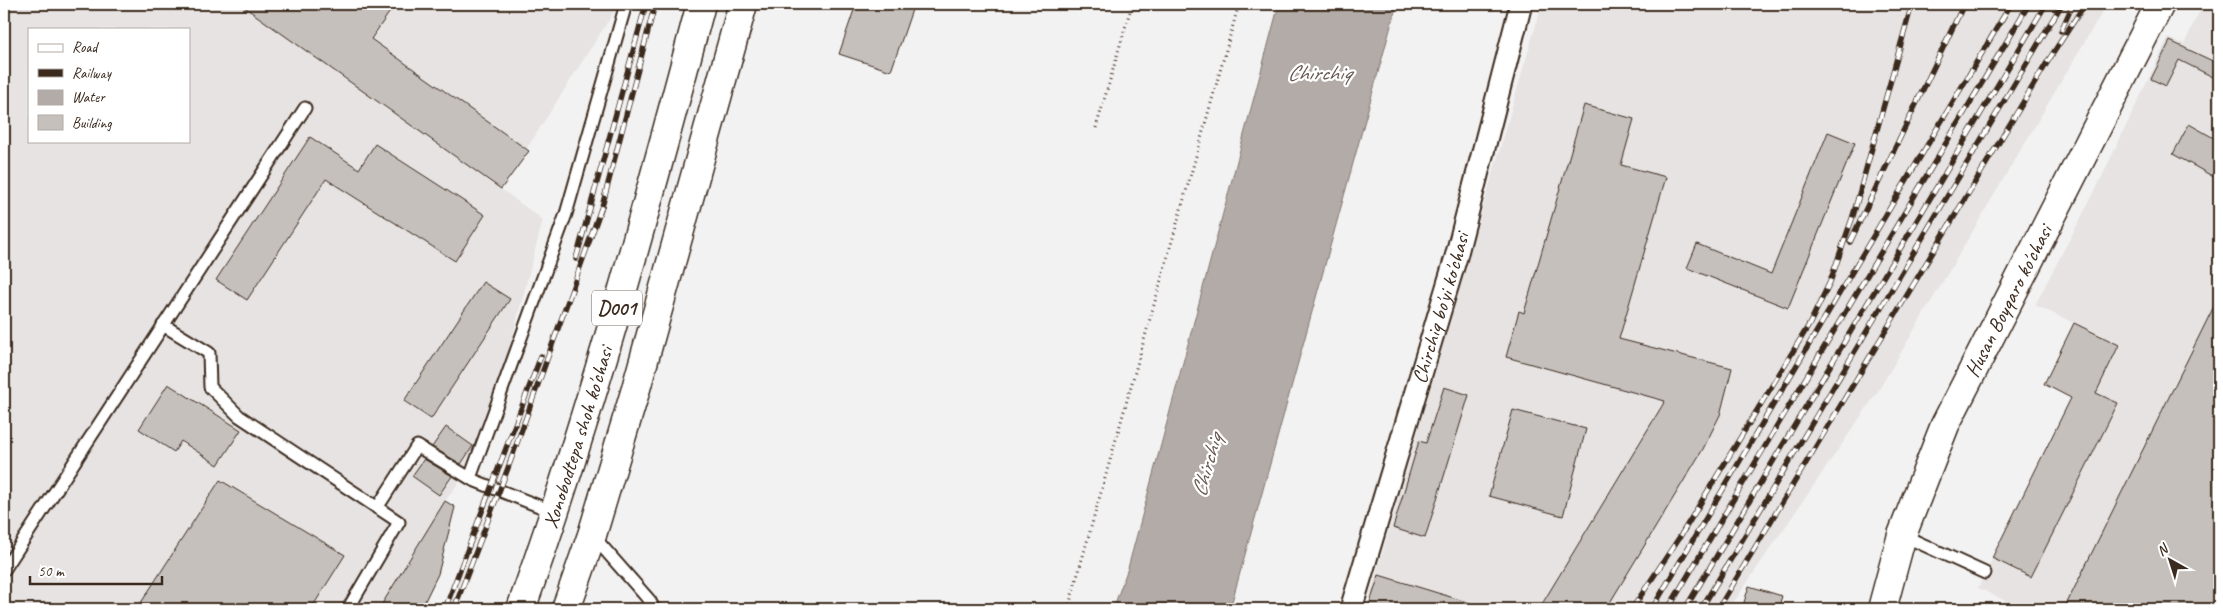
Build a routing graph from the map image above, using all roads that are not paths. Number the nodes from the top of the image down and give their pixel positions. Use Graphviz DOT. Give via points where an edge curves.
graph roads {
  1 [pos="626,4"];
  2 [pos="701,4"];
  3 [pos="743,4"];
  4 [pos="1521,4"];
  5 [pos="2140,4"];
  6 [pos="2160,4"];
  7 [pos="305,108"];
  8 [pos="163,325"];
  9 [pos="470,478"];
  10 [pos="378,508"];
  11 [pos="556,513"];
  12 [pos="1893,532"];
  13 [pos="592,535"];
  14 [pos="4,570"];
  15 [pos="1985,573"];
  16 [pos="348,609"];
  17 [pos="521,609"];
  18 [pos="566,609"];
  19 [pos="654,609"];
  20 [pos="1351,609"];
  21 [pos="1864,609"];
  22 [pos="1882,609"];
  1 -- 9 [label="lane" via="566,214"];
  2 -- 11 [label="main road, Xonobodtepa shoh ko'chasi / D001" via="645,212"];
  3 -- 13 [label="main road, Xonobodtepa shoh ko'chasi / D001" via="646,355"];
  4 -- 20 [label="street, Chirchiq bo'yi ko'chasi" via="1456,258"];
  5 -- 12 [label="main road, Husan Boyqaro ko'chasi" via="1931,416"];
  6 -- 12 [label="main road, Husan Boyqaro ko'chasi"];
  7 -- 8 [label="lane"];
  8 -- 10 [label="lane" via="209,353 210,387 238,416"];
  8 -- 14 [label="lane"];
  9 -- 10 [label="lane" via="417,446"];
  9 -- 11 [label="lane"];
  10 -- 16 [label="lane" via="399,522"];
  11 -- 17 [label="main road, Xonobodtepa shoh ko'chasi / D001"];
  12 -- 15 [label="lane"];
  12 -- 21 [label="main road, Husan Boyqaro ko'chasi"];
  12 -- 22 [label="main road, Husan Boyqaro ko'chasi"];
  13 -- 18 [label="main road, Xonobodtepa shoh ko'chasi / D001"];
  13 -- 19 [label="lane"];
}
